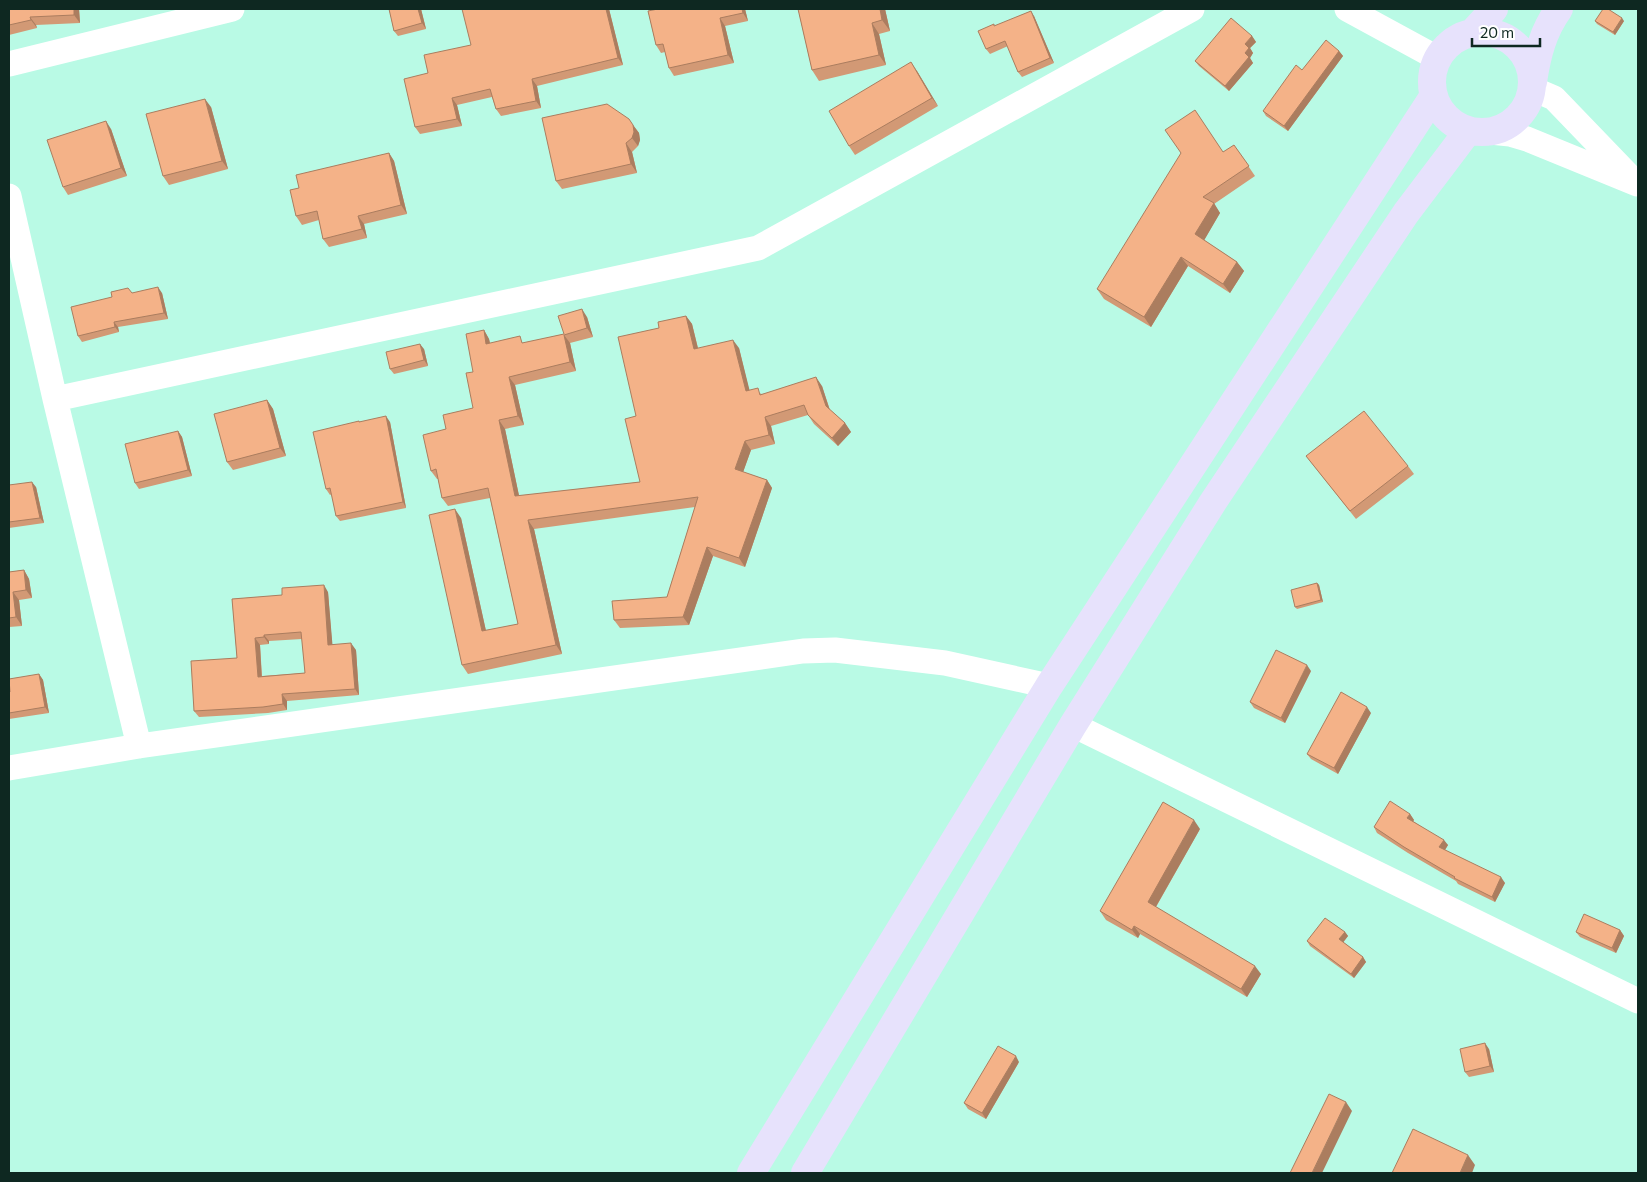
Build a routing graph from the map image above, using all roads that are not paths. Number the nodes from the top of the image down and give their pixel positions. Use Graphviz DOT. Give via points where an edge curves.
graph roads {
  1 [pos="232,9"];
  2 [pos="1192,9"];
  3 [pos="1347,9"];
  4 [pos="1494,9"];
  5 [pos="1559,9"];
  6 [pos="1473,32"];
  7 [pos="1437,58"];
  8 [pos="9,64"];
  9 [pos="1532,88"];
  10 [pos="1433,96"];
  11 [pos="1479,131"];
  12 [pos="1638,185"];
  13 [pos="9,196"];
  14 [pos="55,399"];
  15 [pos="1049,686"];
  16 [pos="1073,725"];
  17 [pos="139,746"];
  18 [pos="9,768"];
  19 [pos="1638,1001"];
  20 [pos="751,1173"];
  21 [pos="805,1173"];
  1 -- 8 [label="street"];
  2 -- 14 [label="street" via="758,248"];
  3 -- 7 [label="street"];
  4 -- 6 [label="main road"];
  5 -- 9 [label="main road" via="1549,23 1538,52"];
  6 -- 7 [label="main road" via="1446,46"];
  6 -- 9 [label="main road" via="1496,34 1517,46 1530,66"];
  7 -- 10 [label="main road" via="1432,70"];
  9 -- 11 [label="main road" via="1523,111 1509,125"];
  9 -- 12 [label="street" via="1554,98"];
  10 -- 11 [label="main road" via="1440,112 1453,124"];
  10 -- 15 [label="main road"];
  11 -- 12 [label="street" via="1527,139"];
  11 -- 16 [label="main road" via="1406,213 1224,485"];
  13 -- 14 [label="street"];
  14 -- 17 [label="street"];
  15 -- 17 [label="street" via="945,663 836,650 803,651"];
  15 -- 20 [label="main road"];
  16 -- 19 [label="street"];
  16 -- 21 [label="main road"];
  17 -- 18 [label="street"];
}
